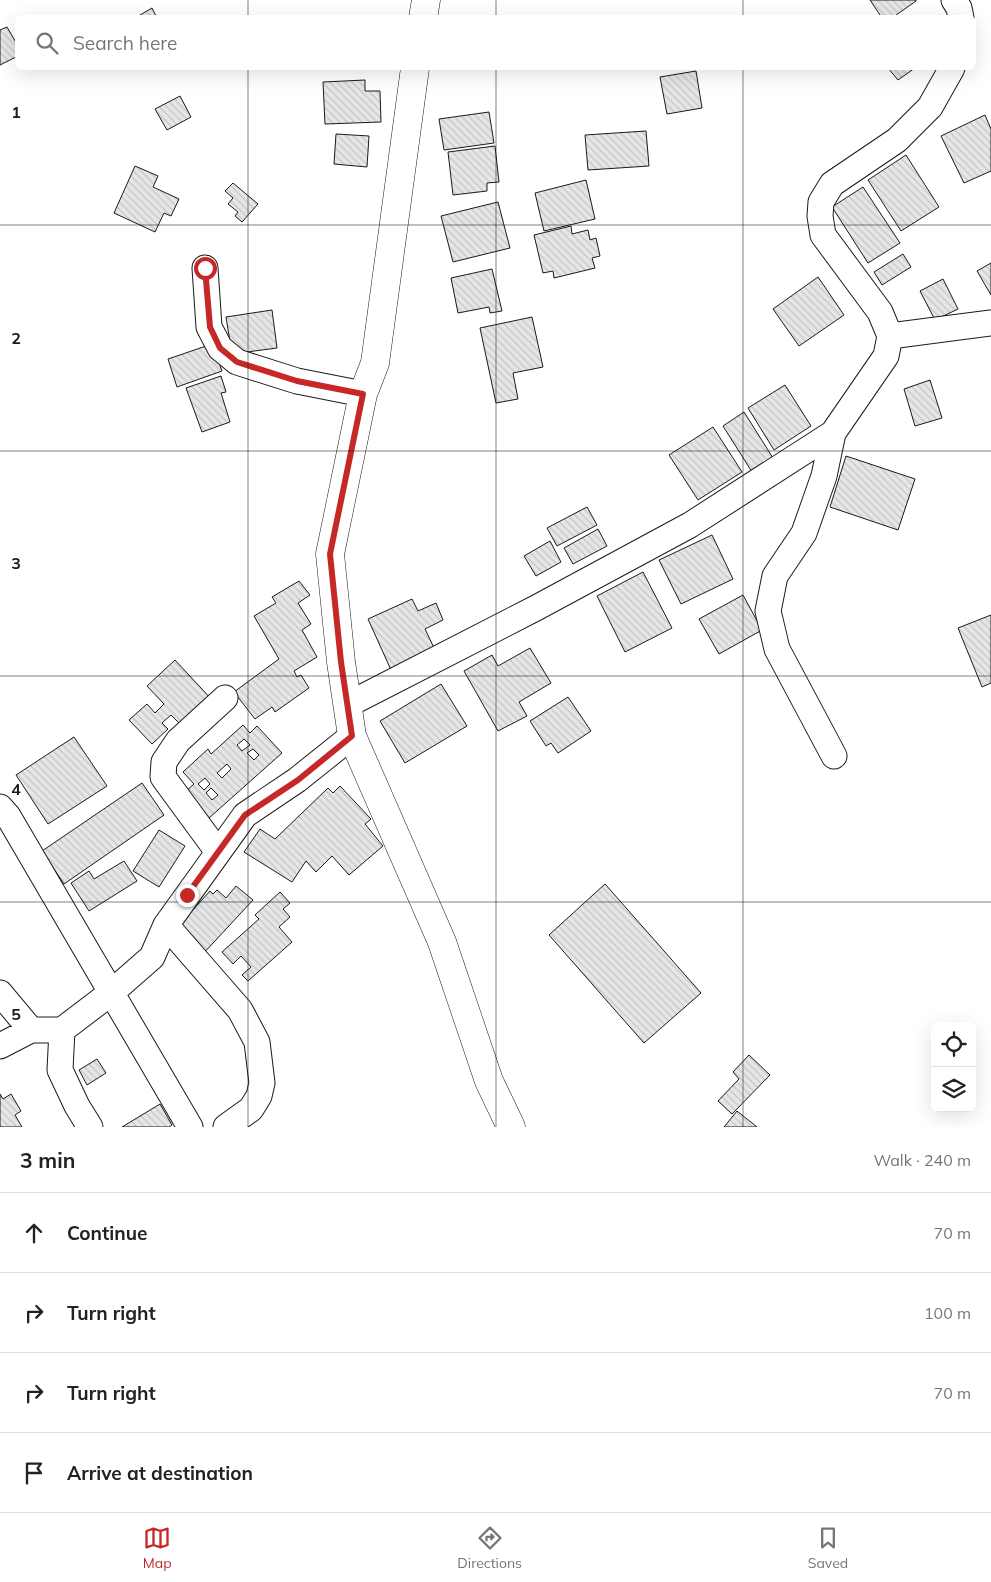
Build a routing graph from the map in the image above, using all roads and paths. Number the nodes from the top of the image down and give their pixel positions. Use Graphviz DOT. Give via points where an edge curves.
graph roads {
  1 [pos="426,0"];
  2 [pos="954,0"];
  3 [pos="424,15"];
  4 [pos="960,15"];
  5 [pos="415,70"];
  6 [pos="951,70"];
  7 [pos="205,268"];
  8 [pos="991,323"];
  9 [pos="890,336"];
  10 [pos="363,394"];
  11 [pos="833,433"];
  12 [pos="225,698"];
  13 [pos="347,705"];
  14 [pos="352,736"];
  15 [pos="834,756"];
  16 [pos="0,807"];
  17 [pos="218,852"];
  18 [pos="166,925"];
  19 [pos="112,992"];
  20 [pos="0,993"];
  21 [pos="31,1030"];
  22 [pos="62,1030"];
  23 [pos="0,1046"];
  24 [pos="90,1127"];
  25 [pos="190,1127"];
  26 [pos="226,1127"];
  27 [pos="510,1127"];
  1 -- 3 [label="main road"];
  2 -- 4 [label="street"];
  5 -- 10 [label="main road" via="375,363"];
  6 -- 9 [label="street" via="930,107 897,140 832,184 821,202 823,235 880,312"];
  7 -- 10 [label="street" via="210,327 220,348 237,362 297,381"];
  8 -- 9 [label="street"];
  9 -- 11 [label="street" via="886,356"];
  10 -- 13 [label="main road" via="330,554"];
  11 -- 13 [label="street" via="690,525"];
  11 -- 15 [label="street" via="824,476 807,524 774,576 768,611 777,649"];
  12 -- 17 [label="street" via="178,741 164,762 163,777"];
  13 -- 14 [label="main road"];
  14 -- 17 [label="street" via="298,780 245,815"];
  14 -- 27 [label="main road" via="442,942 489,1081"];
  16 -- 19 [label="street"];
  17 -- 18 [label="street"];
  18 -- 19 [label="street" via="152,957"];
  18 -- 26 [label="street" via="240,1010 257,1042 262,1083 260,1096 250,1109"];
  19 -- 22 [label="street"];
  19 -- 25 [label="street"];
  20 -- 21 [label="street"];
  21 -- 22 [label="street"];
  21 -- 23 [label="street"];
  22 -- 24 [label="street" via="60,1070"];
}
